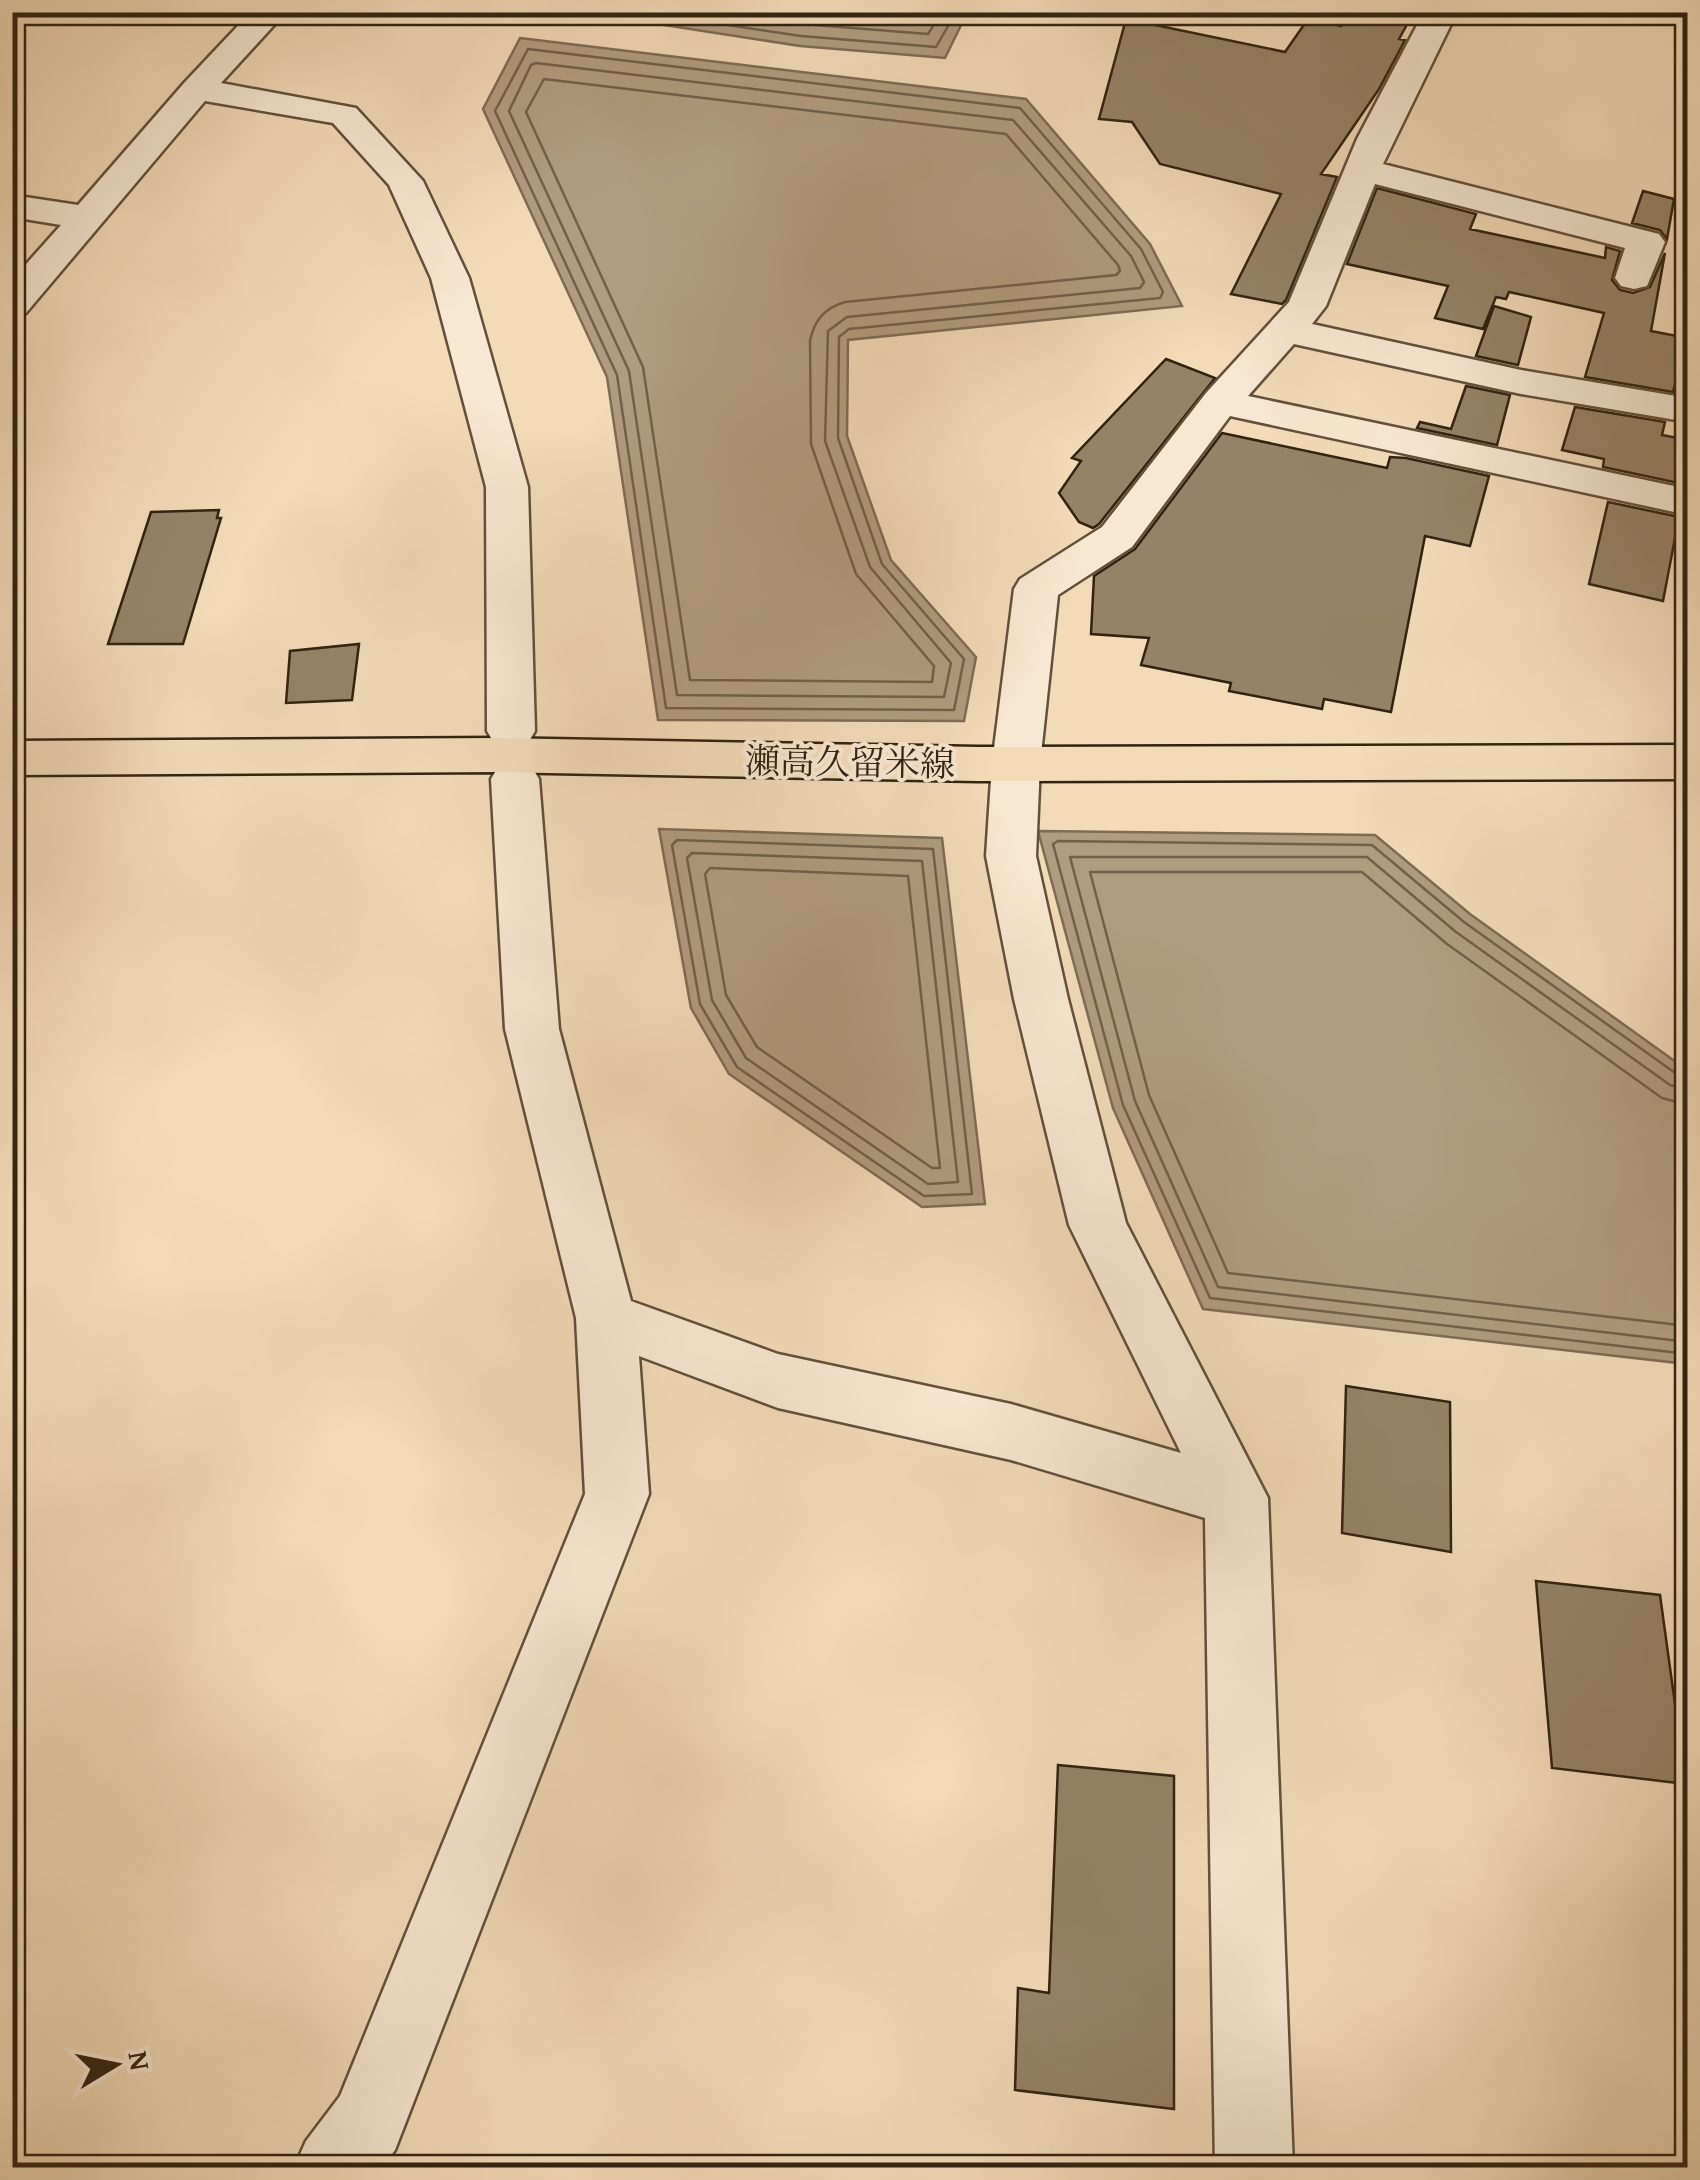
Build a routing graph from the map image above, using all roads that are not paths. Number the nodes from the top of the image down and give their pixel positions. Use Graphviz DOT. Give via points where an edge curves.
graph roads {
  1 [pos="270,12"];
  2 [pos="1441,12"];
  3 [pos="197,89"];
  4 [pos="1362,170"];
  5 [pos="12,206"];
  6 [pos="87,218"];
  7 [pos="1634,278"];
  8 [pos="12,306"];
  9 [pos="1285,330"];
  10 [pos="1220,402"];
  11 [pos="1688,410"];
  12 [pos="1688,502"];
  13 [pos="517,756"];
  14 [pos="12,758"];
  15 [pos="1688,762"];
  16 [pos="997,764"];
  17 [pos="606,1318"];
  18 [pos="1236,1498"];
  19 [pos="333,2168"];
  20 [pos="1254,2168"];
  1 -- 3 [label="street"];
  2 -- 4 [label="street"];
  3 -- 6 [label="street"];
  3 -- 13 [label="street" via="344,115 405,181 450,278 508,487"];
  4 -- 7 [label="street" via="1646,242"];
  4 -- 9 [label="street" via="1307,306"];
  5 -- 6 [label="street"];
  6 -- 8 [label="street"];
  9 -- 10 [label="street"];
  9 -- 11 [label="street" via="1521,382"];
  10 -- 12 [label="street"];
  10 -- 16 [label="street" via="1118,537 1036,589"];
  13 -- 14 [label="main road, 瀬高久留米線"];
  13 -- 16 [label="main road, 瀬高久留米線"];
  13 -- 17 [label="street" via="532,1028"];
  15 -- 16 [label="main road, 瀬高久留米線"];
  16 -- 18 [label="street" via="1010,856 1098,1224"];
  17 -- 18 [label="street" via="778,1381 1011,1432"];
  17 -- 19 [label="street" via="618,1494 368,2123"];
  18 -- 20 [label="street"];
}
